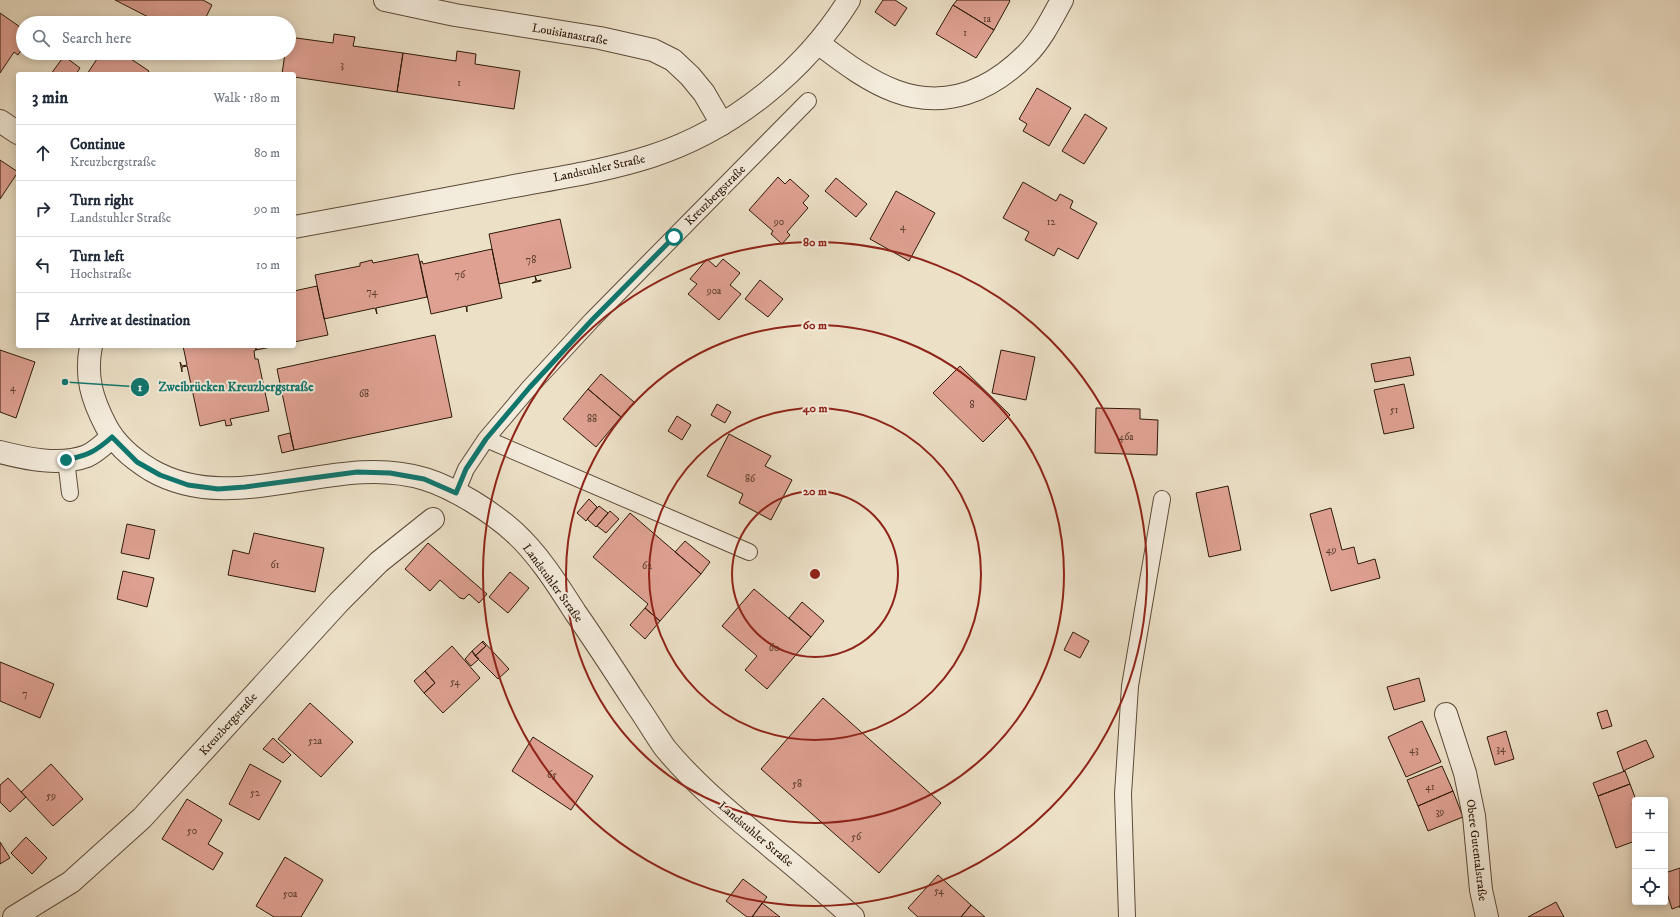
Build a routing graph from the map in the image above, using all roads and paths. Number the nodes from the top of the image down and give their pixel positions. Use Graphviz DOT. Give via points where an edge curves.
graph roads {
  1 [pos="385,0"];
  2 [pos="849,0"];
  3 [pos="1062,0"];
  4 [pos="818,43"];
  5 [pos="808,101"];
  6 [pos="0,121"];
  7 [pos="722,124"];
  8 [pos="16,132"];
  9 [pos="296,227"];
  10 [pos="91,348"];
  11 [pos="112,437"];
  12 [pos="486,439"];
  13 [pos="0,452"];
  14 [pos="66,460"];
  15 [pos="70,493"];
  16 [pos="456,493"];
  17 [pos="1162,499"];
  18 [pos="433,519"];
  19 [pos="749,552"];
  20 [pos="1446,714"];
  21 [pos="14,917"];
  22 [pos="853,917"];
  23 [pos="1127,917"];
  24 [pos="1487,917"];
  1 -- 7 [label="street, Louisianastraße" via="455,15 600,38 653,50 672,60 690,76 704,93"];
  2 -- 4 [label="street, Landstuhler Straße"];
  3 -- 4 [label="street" via="1028,53 986,86 968,94 928,99 896,91 861,75"];
  4 -- 7 [label="street, Landstuhler Straße" via="775,85"];
  5 -- 12 [label="lane, Kreuzbergstraße" via="592,320"];
  6 -- 8 [label="street"];
  7 -- 9 [label="street, Landstuhler Straße" via="691,141 652,156 606,168"];
  10 -- 11 [label="street, Landstuhler Straße" via="88,380 95,405"];
  11 -- 14 [label="street" via="87,456"];
  11 -- 16 [label="street, Landstuhler Straße" via="137,462 160,475 188,485 218,489 245,487 357,472 390,473 424,479"];
  12 -- 16 [label="lane, Kreuzbergstraße" via="466,469"];
  12 -- 19 [label="lane"];
  13 -- 14 [label="street" via="46,460"];
  14 -- 15 [label="lane"];
  16 -- 22 [label="street, Landstuhler Straße" via="482,507 515,533 543,564 665,747 693,778 725,809"];
  17 -- 23 [label="lane" via="1130,686 1123,794"];
  18 -- 21 [label="street, Kreuzbergstraße" via="379,562 339,602 131,829 71,882"];
  20 -- 24 [label="street, Obere Gutentalstraße" via="1465,773 1474,816 1480,890"];
}
